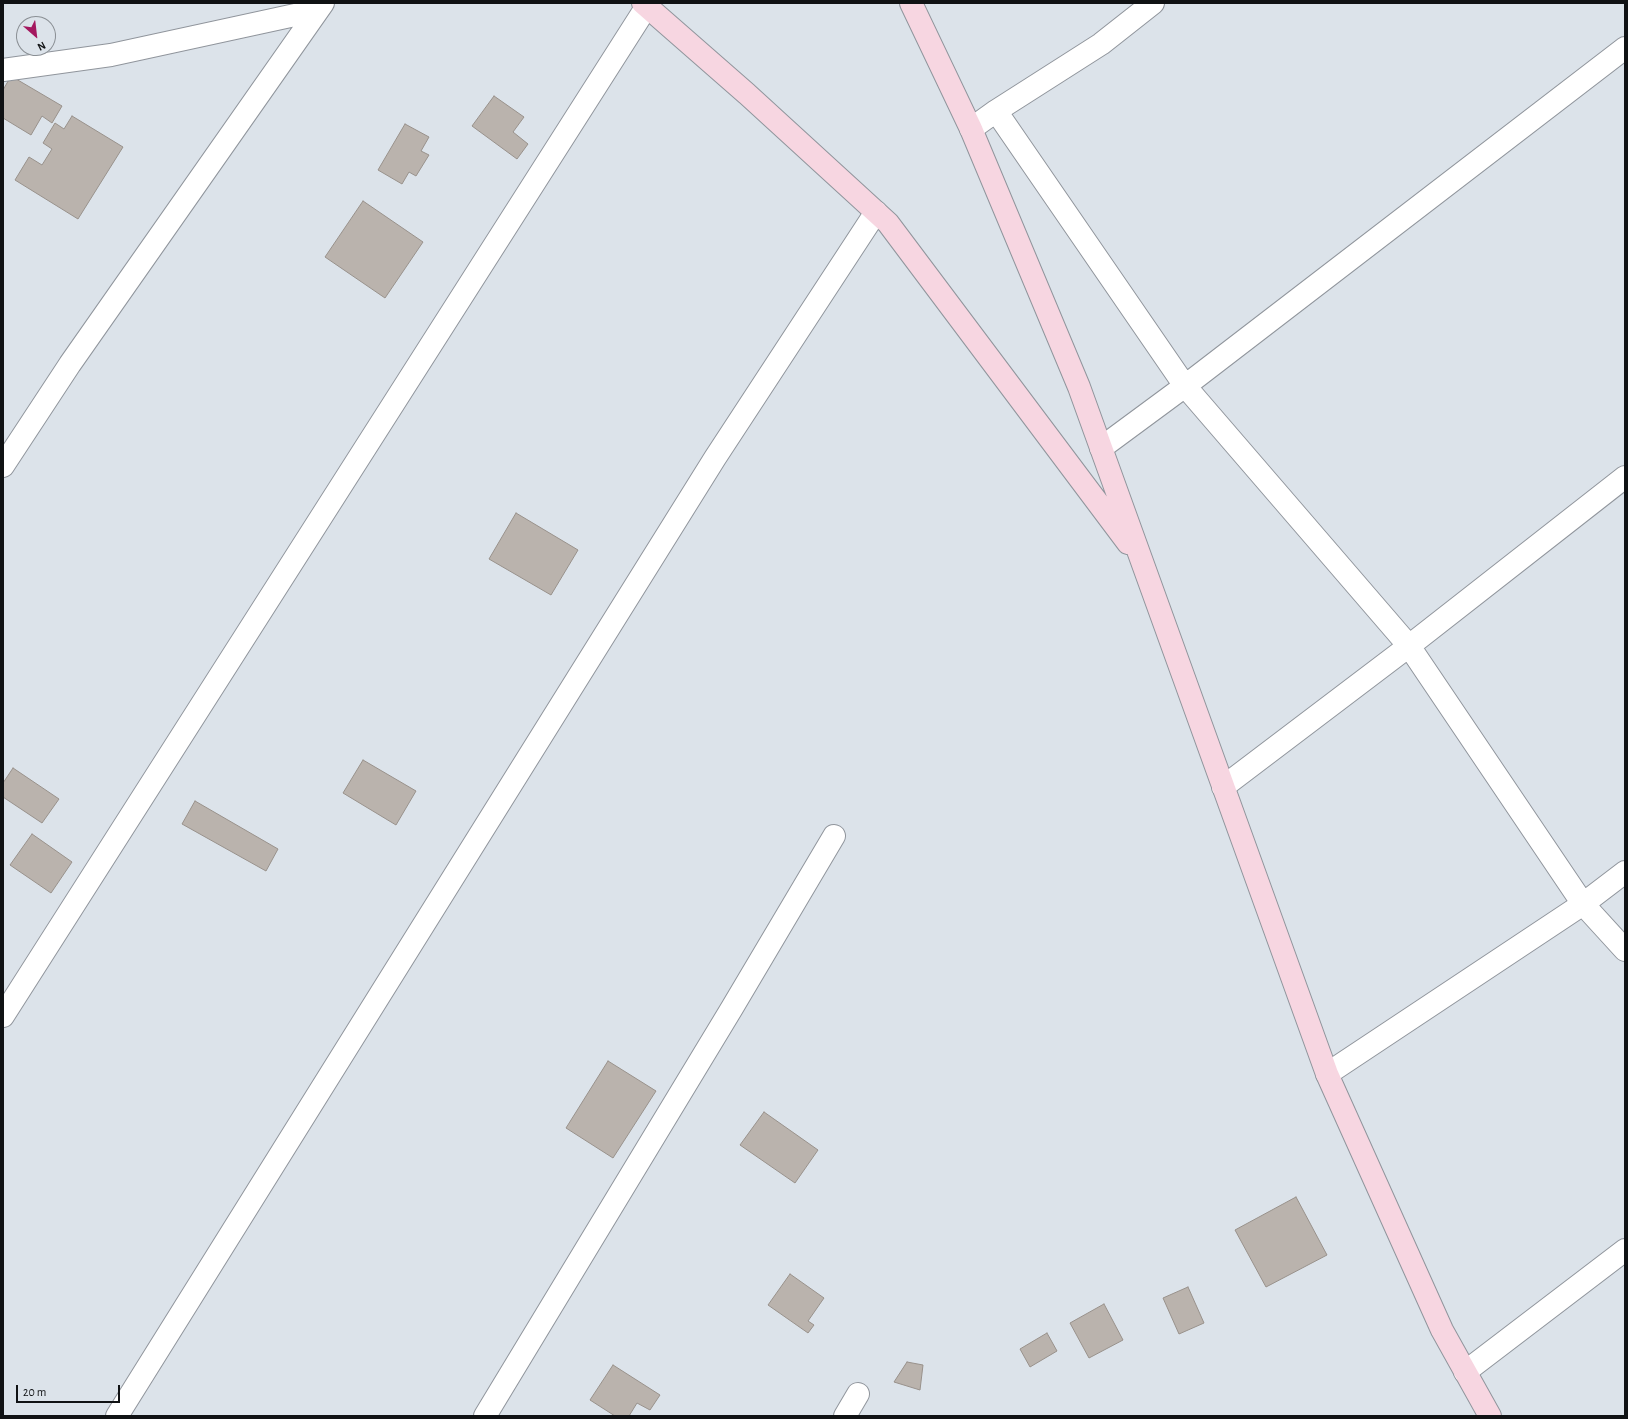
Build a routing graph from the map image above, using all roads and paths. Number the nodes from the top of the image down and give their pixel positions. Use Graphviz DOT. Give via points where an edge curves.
graph roads {
  1 [pos="911,3"];
  2 [pos="1153,3"];
  3 [pos="645,4"];
  4 [pos="321,6"];
  5 [pos="1625,48"];
  6 [pos="3,70"];
  7 [pos="996,111"];
  8 [pos="971,129"];
  9 [pos="876,212"];
  10 [pos="1185,386"];
  11 [pos="1101,448"];
  12 [pos="3,466"];
  13 [pos="1625,477"];
  14 [pos="1141,560"];
  15 [pos="1409,646"];
  16 [pos="1223,787"];
  17 [pos="834,836"];
  18 [pos="1625,872"];
  19 [pos="1583,904"];
  20 [pos="1625,950"];
  21 [pos="3,1016"];
  22 [pos="1327,1074"];
  23 [pos="1625,1250"];
  24 [pos="1465,1372"];
  25 [pos="858,1394"];
  26 [pos="117,1416"];
  27 [pos="485,1416"];
  28 [pos="845,1416"];
  29 [pos="1490,1416"];
  1 -- 8 [label="main road"];
  2 -- 7 [label="street" via="1101,44"];
  3 -- 9 [label="main road"];
  3 -- 21 [label="street"];
  4 -- 6 [label="street" via="111,55"];
  4 -- 12 [label="street" via="70,364"];
  5 -- 10 [label="street"];
  7 -- 8 [label="street"];
  7 -- 10 [label="street"];
  8 -- 11 [label="main road" via="1079,387"];
  9 -- 14 [label="main road" via="888,223"];
  9 -- 26 [label="street" via="711,464"];
  10 -- 11 [label="street"];
  10 -- 15 [label="street"];
  11 -- 14 [label="main road"];
  13 -- 15 [label="street"];
  14 -- 16 [label="main road"];
  15 -- 16 [label="street"];
  15 -- 19 [label="street"];
  16 -- 22 [label="main road"];
  17 -- 27 [label="street"];
  18 -- 19 [label="street"];
  19 -- 20 [label="street"];
  19 -- 22 [label="street"];
  22 -- 24 [label="main road" via="1442,1330"];
  23 -- 24 [label="street"];
  24 -- 29 [label="main road"];
  25 -- 28 [label="street"];
}
